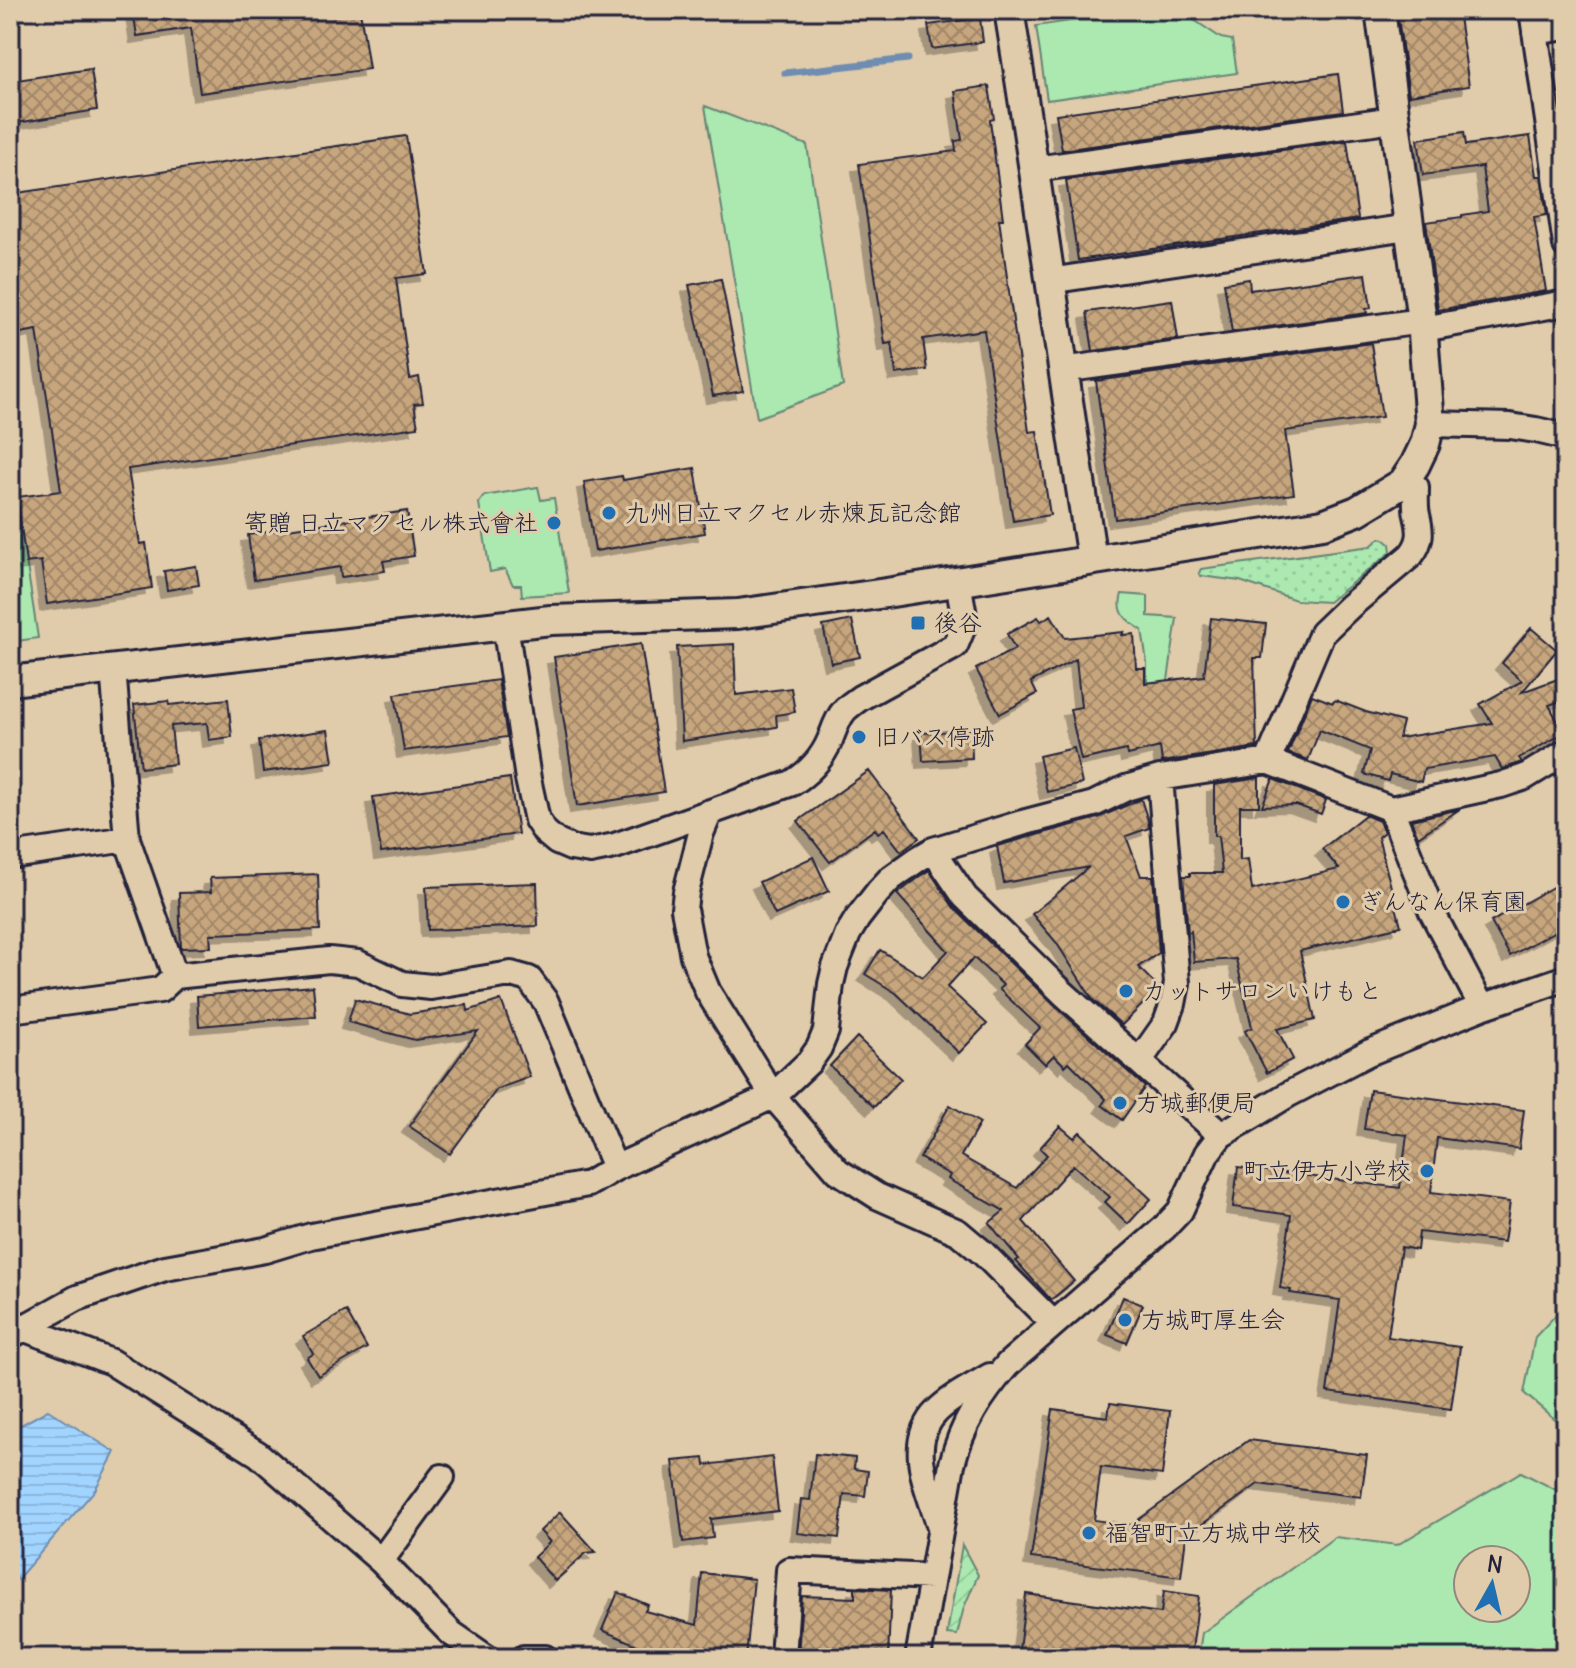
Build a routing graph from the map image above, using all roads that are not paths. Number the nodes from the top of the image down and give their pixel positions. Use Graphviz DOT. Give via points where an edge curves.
graph roads {
  1 [pos="1009,10"];
  2 [pos="1380,10"];
  3 [pos="1534,21"];
  4 [pos="1566,27"];
  5 [pos="1395,119"];
  6 [pos="1035,169"];
  7 [pos="1408,227"];
  8 [pos="1566,245"];
  9 [pos="1049,281"];
  10 [pos="1566,303"];
  11 [pos="1422,325"];
  12 [pos="1062,370"];
  13 [pos="1430,424"];
  14 [pos="1566,437"];
  15 [pos="1403,483"];
  16 [pos="1092,559"];
  17 [pos="958,581"];
  18 [pos="505,624"];
  19 [pos="113,668"];
  20 [pos="10,681"];
  21 [pos="1566,752"];
  22 [pos="1268,761"];
  23 [pos="1160,778"];
  24 [pos="1391,809"];
  25 [pos="710,812"];
  26 [pos="127,839"];
  27 [pos="933,850"];
  28 [pos="10,856"];
  29 [pos="175,976"];
  30 [pos="1566,978"];
  31 [pos="1482,1007"];
  32 [pos="10,1010"];
  33 [pos="1140,1060"];
  34 [pos="773,1096"];
  35 [pos="1221,1135"];
  36 [pos="615,1168"];
  37 [pos="1054,1324"];
  38 [pos="14,1328"];
  39 [pos="1008,1364"];
  40 [pos="442,1477"];
  41 [pos="941,1530"];
  42 [pos="381,1561"];
  43 [pos="932,1577"];
  44 [pos="487,1658"];
  45 [pos="524,1658"];
  46 [pos="545,1658"];
  47 [pos="783,1658"];
  48 [pos="918,1658"];
  1 -- 6 [label="street"];
  2 -- 5 [label="street"];
  3 -- 4 [label="street"];
  3 -- 8 [label="street"];
  5 -- 6 [label="street"];
  5 -- 7 [label="street"];
  6 -- 9 [label="street"];
  7 -- 9 [label="street"];
  7 -- 11 [label="street"];
  9 -- 12 [label="street"];
  10 -- 11 [label="street"];
  11 -- 12 [label="street"];
  11 -- 13 [label="street"];
  12 -- 16 [label="street"];
  13 -- 14 [label="street" via="1510,426"];
  13 -- 15 [label="street"];
  15 -- 16 [label="street" via="1323,524"];
  15 -- 22 [label="street" via="1416,487 1421,530 1417,547 1322,633"];
  16 -- 17 [label="street"];
  17 -- 18 [label="street" via="738,614"];
  17 -- 25 [label="street" via="964,616 955,646 845,709 805,775"];
  18 -- 19 [label="street"];
  18 -- 25 [label="street" via="528,779 545,832 571,848 590,851"];
  19 -- 20 [label="street"];
  19 -- 26 [label="street"];
  21 -- 24 [label="street" via="1501,785"];
  22 -- 23 [label="street"];
  22 -- 24 [label="street"];
  23 -- 27 [label="street" via="1094,804"];
  23 -- 33 [label="street" via="1177,983 1166,1023"];
  24 -- 31 [label="street" via="1432,912"];
  25 -- 34 [label="street" via="686,892 693,956 708,992"];
  26 -- 28 [label="street"];
  26 -- 29 [label="street"];
  27 -- 33 [label="street" via="965,897"];
  27 -- 34 [label="street" via="890,879 857,919 835,967 819,1048"];
  29 -- 32 [label="street" via="160,990"];
  29 -- 36 [label="street" via="329,960 358,963 402,984 431,987 511,974 529,979 546,1002"];
  30 -- 31 [label="street"];
  31 -- 35 [label="street" via="1368,1053"];
  33 -- 35 [label="street"];
  34 -- 36 [label="street"];
  34 -- 37 [label="street" via="838,1171 877,1196 958,1232"];
  35 -- 37 [label="street" via="1180,1211"];
  36 -- 38 [label="street" via="588,1184 165,1268 77,1298"];
  37 -- 39 [label="street"];
  38 -- 42 [label="street" via="111,1362 258,1454"];
  39 -- 41 [label="street" via="961,1435"];
  39 -- 41 [label="street" via="938,1410 922,1436 921,1467"];
  40 -- 42 [label="street"];
  41 -- 43 [label="street"];
  42 -- 44 [label="street" via="451,1633"];
  43 -- 47 [label="street" via="789,1570"];
  43 -- 48 [label="street"];
  45 -- 46 [label="street"];
}
